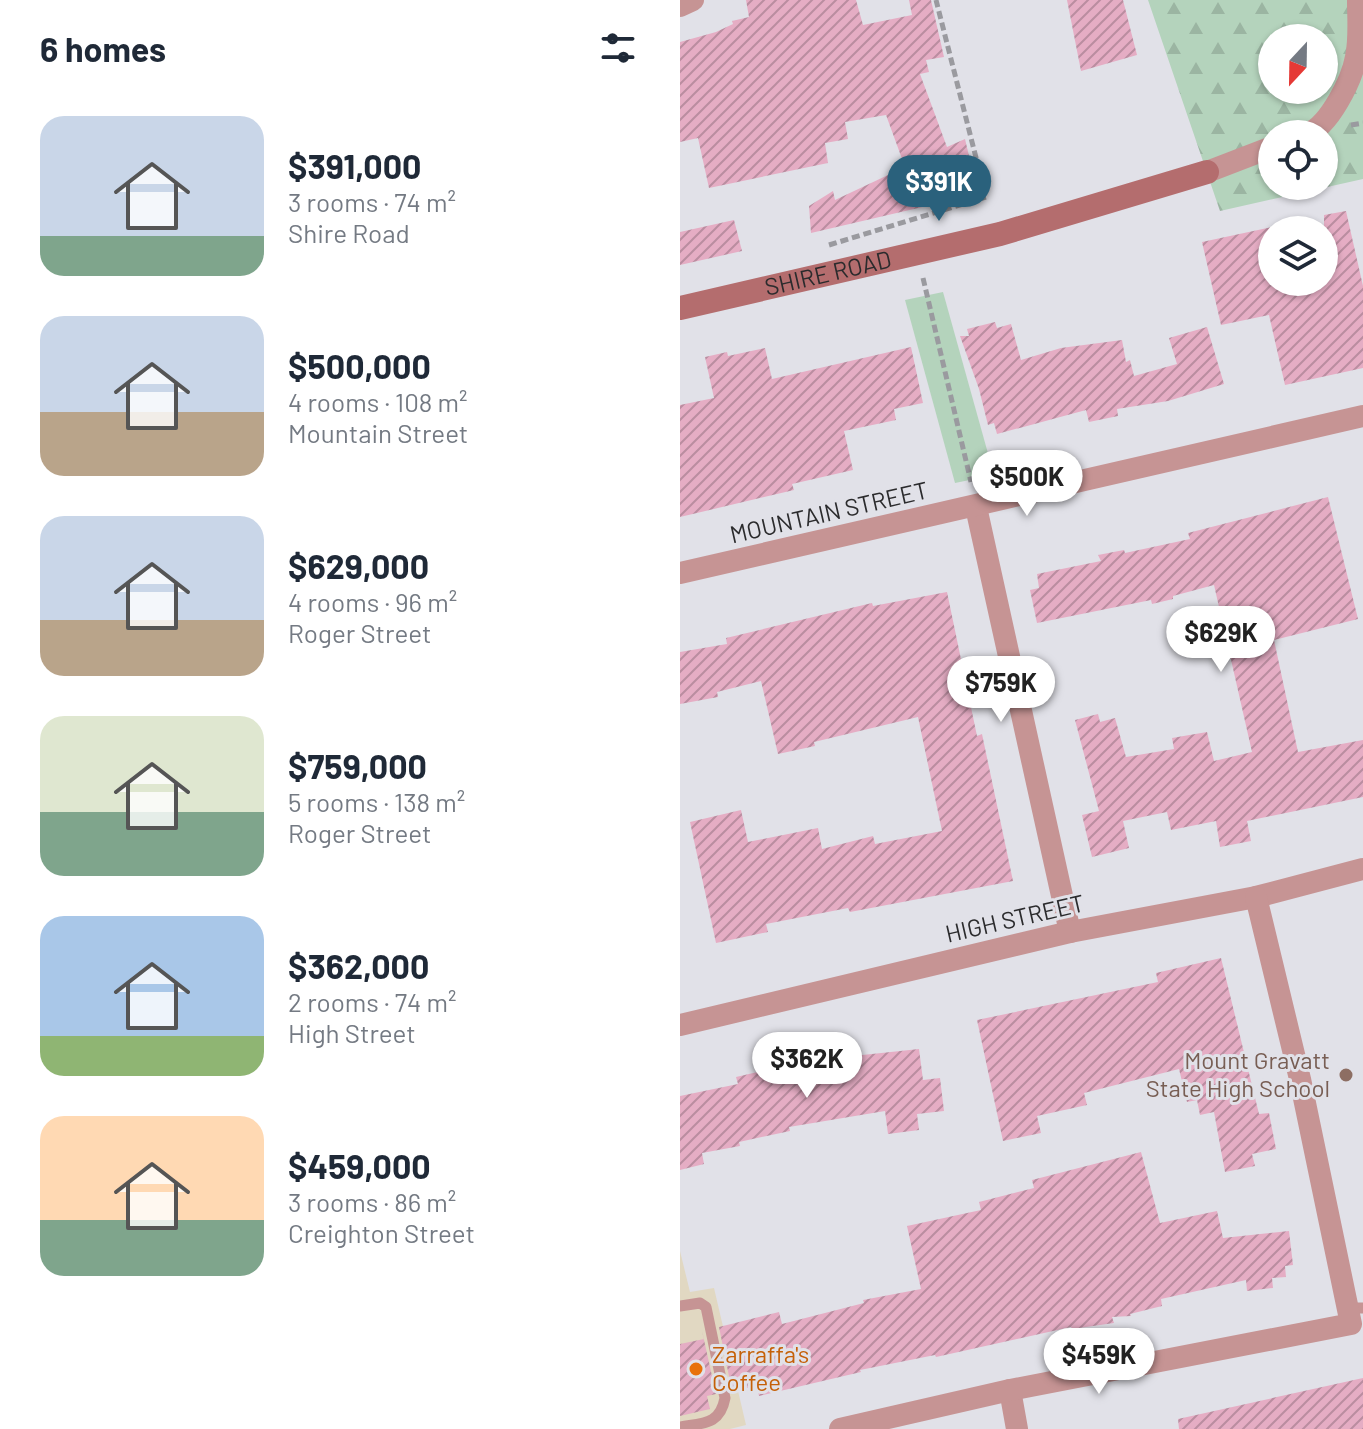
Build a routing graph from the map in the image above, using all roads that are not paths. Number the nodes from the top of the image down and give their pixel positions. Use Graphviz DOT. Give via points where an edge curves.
graph roads {
  1 [pos="693,0"];
  2 [pos="1358,0"];
  3 [pos="680,6"];
  4 [pos="1326,120"];
  5 [pos="1258,152"];
  6 [pos="1207,172"];
  7 [pos="680,308"];
  8 [pos="1363,416"];
  9 [pos="976,507"];
  10 [pos="680,573"];
  11 [pos="1363,869"];
  12 [pos="1256,897"];
  13 [pos="1070,932"];
  14 [pos="680,1025"];
  15 [pos="680,1306"];
  16 [pos="1354,1313"];
  17 [pos="1010,1390"];
  18 [pos="680,1427"];
  19 [pos="840,1429"];
  20 [pos="1017,1429"];
  1 -- 3 [label="street"];
  2 -- 4 [label="street" via="1356,58"];
  5 -- 6 [label="street"];
  6 -- 7 [label="street, SHIRE ROAD" via="1000,234"];
  8 -- 9 [label="street, MOUNTAIN STREET"];
  9 -- 10 [label="street, MOUNTAIN STREET"];
  9 -- 13 [label="street"];
  11 -- 12 [label="street, HIGH STREET"];
  12 -- 13 [label="street, HIGH STREET"];
  12 -- 16 [label="street"];
  13 -- 14 [label="street, HIGH STREET"];
  15 -- 18 [label="lane" via="706,1307 725,1398 723,1411 711,1421"];
  16 -- 17 [label="street"];
  17 -- 19 [label="street"];
  17 -- 20 [label="street"];
}
